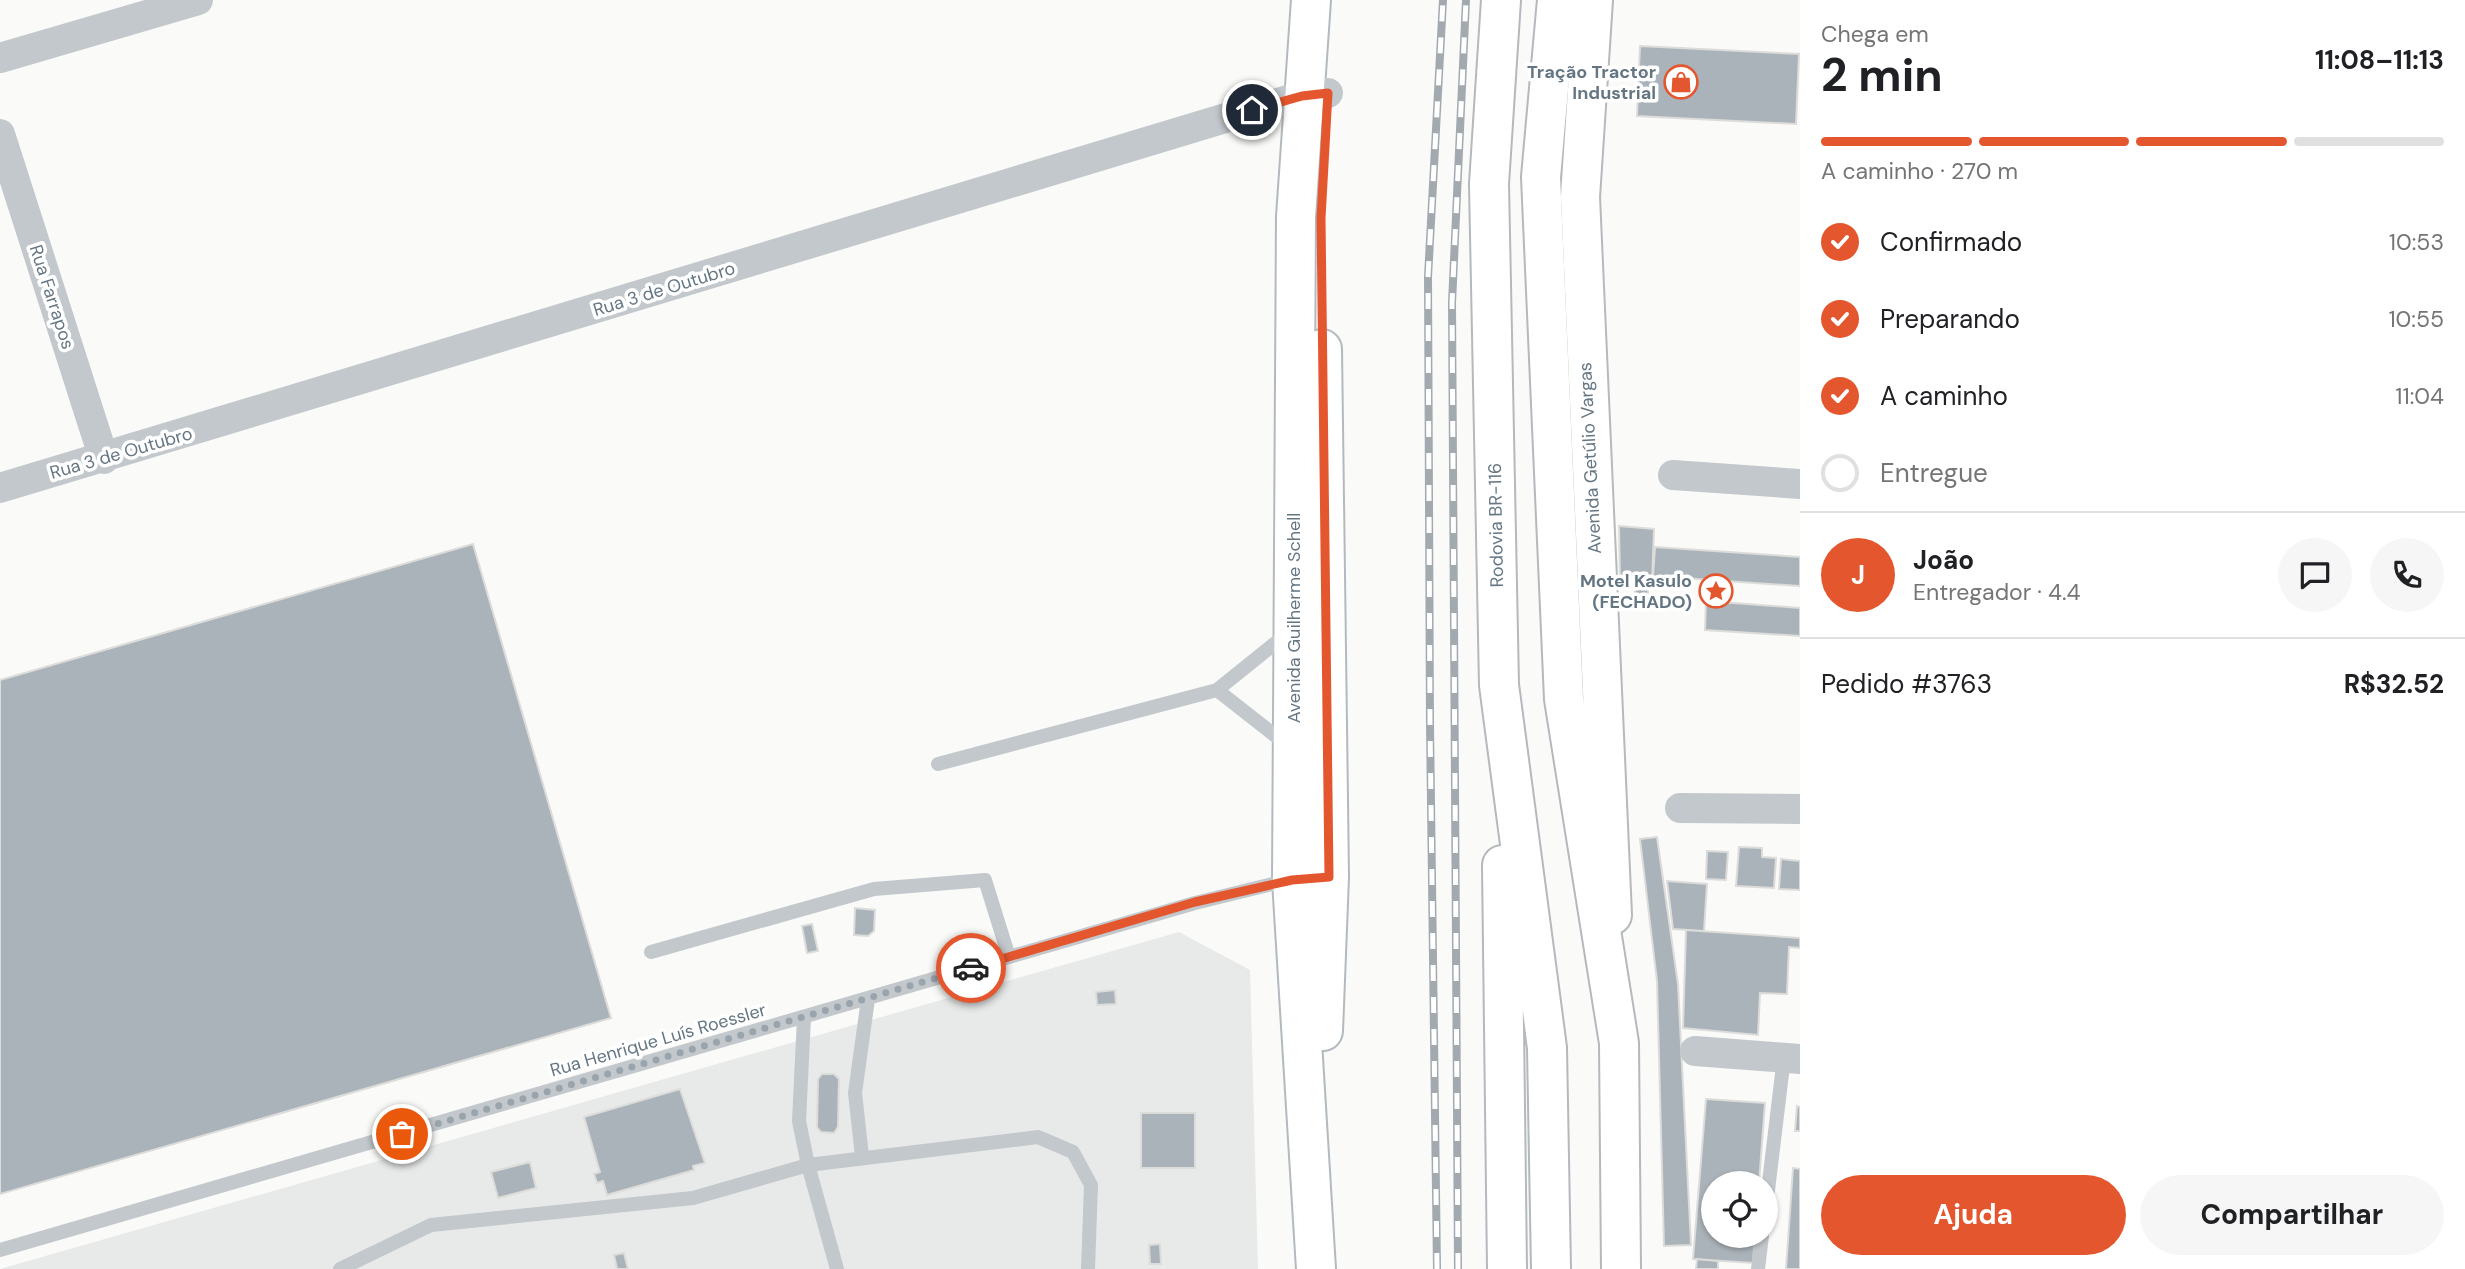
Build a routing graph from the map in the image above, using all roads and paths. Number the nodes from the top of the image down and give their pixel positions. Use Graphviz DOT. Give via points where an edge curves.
graph roads {
  1 [pos="198,0"];
  2 [pos="1311,0"];
  3 [pos="1337,0"];
  4 [pos="1501,0"];
  5 [pos="1556,0"];
  6 [pos="1593,0"];
  7 [pos="158,6"];
  8 [pos="0,58"];
  9 [pos="1315,94"];
  10 [pos="0,134"];
  11 [pos="104,459"];
  12 [pos="1674,475"];
  13 [pos="1800,484"];
  14 [pos="0,488"];
  15 [pos="1294,628"];
  16 [pos="1499,685"];
  17 [pos="1217,690"];
  18 [pos="1293,750"];
  19 [pos="938,764"];
  20 [pos="1680,808"];
  21 [pos="1800,808"];
  22 [pos="1310,878"];
  23 [pos="651,952"];
  24 [pos="1009,957"];
  25 [pos="868,999"];
  26 [pos="804,1018"];
  27 [pos="1619,1042"];
  28 [pos="1695,1051"];
  29 [pos="1792,1058"];
  30 [pos="862,1156"];
  31 [pos="808,1165"];
  32 [pos="1772,1171"];
  33 [pos="1761,1248"];
  34 [pos="0,1250"];
  35 [pos="1316,1252"];
  36 [pos="340,1269"];
  37 [pos="837,1269"];
  38 [pos="1088,1269"];
  39 [pos="1507,1269"];
  40 [pos="1551,1269"];
  41 [pos="1621,1269"];
  42 [pos="1758,1269"];
  1 -- 7 [label="street"];
  2 -- 9 [label="main road, Avenida Guilherme Schell"];
  3 -- 9 [label="main road, Avenida Guilherme Schell"];
  4 -- 16 [label="main road, Rodovia BR-116" via="1489,184"];
  5 -- 27 [label="main road" via="1541,177 1564,699"];
  6 -- 27 [label="main road, Avenida Getúlio Vargas" via="1580,197"];
  7 -- 8 [label="street"];
  9 -- 11 [label="street, Rua 3 de Outubro"];
  9 -- 15 [label="main road, Avenida Guilherme Schell" via="1296,217"];
  9 -- 22 [label="main road, Avenida Guilherme Schell" via="1321,218"];
  10 -- 11 [label="street, Rua Farrapos"];
  11 -- 14 [label="street, Rua 3 de Outubro"];
  12 -- 13 [label="street"];
  15 -- 17 [label="lane"];
  15 -- 18 [label="main road, Avenida Guilherme Schell"];
  16 -- 39 [label="main road"];
  16 -- 40 [label="main road, Rodovia BR-116" via="1547,1048"];
  17 -- 18 [label="lane"];
  17 -- 19 [label="lane"];
  18 -- 22 [label="main road, Avenida Guilherme Schell"];
  20 -- 21 [label="street"];
  22 -- 24 [label="lane, Rua Henrique Luís Roessler" via="1195,902"];
  22 -- 35 [label="main road, Avenida Guilherme Schell"];
  23 -- 24 [label="lane" via="874,889 985,880"];
  24 -- 25 [label="lane, Rua Henrique Luís Roessler"];
  25 -- 26 [label="lane, Rua Henrique Luís Roessler"];
  25 -- 30 [label="lane" via="855,1093"];
  26 -- 31 [label="lane" via="799,1121"];
  26 -- 34 [label="lane, Rua Henrique Luís Roessler"];
  27 -- 41 [label="main road"];
  28 -- 29 [label="street"];
  29 -- 32 [label="lane"];
  30 -- 31 [label="lane"];
  30 -- 38 [label="lane" via="1038,1137 1073,1152 1091,1185"];
  31 -- 36 [label="lane" via="693,1198 431,1225"];
  31 -- 37 [label="lane"];
  33 -- 42 [label="lane"];
}
